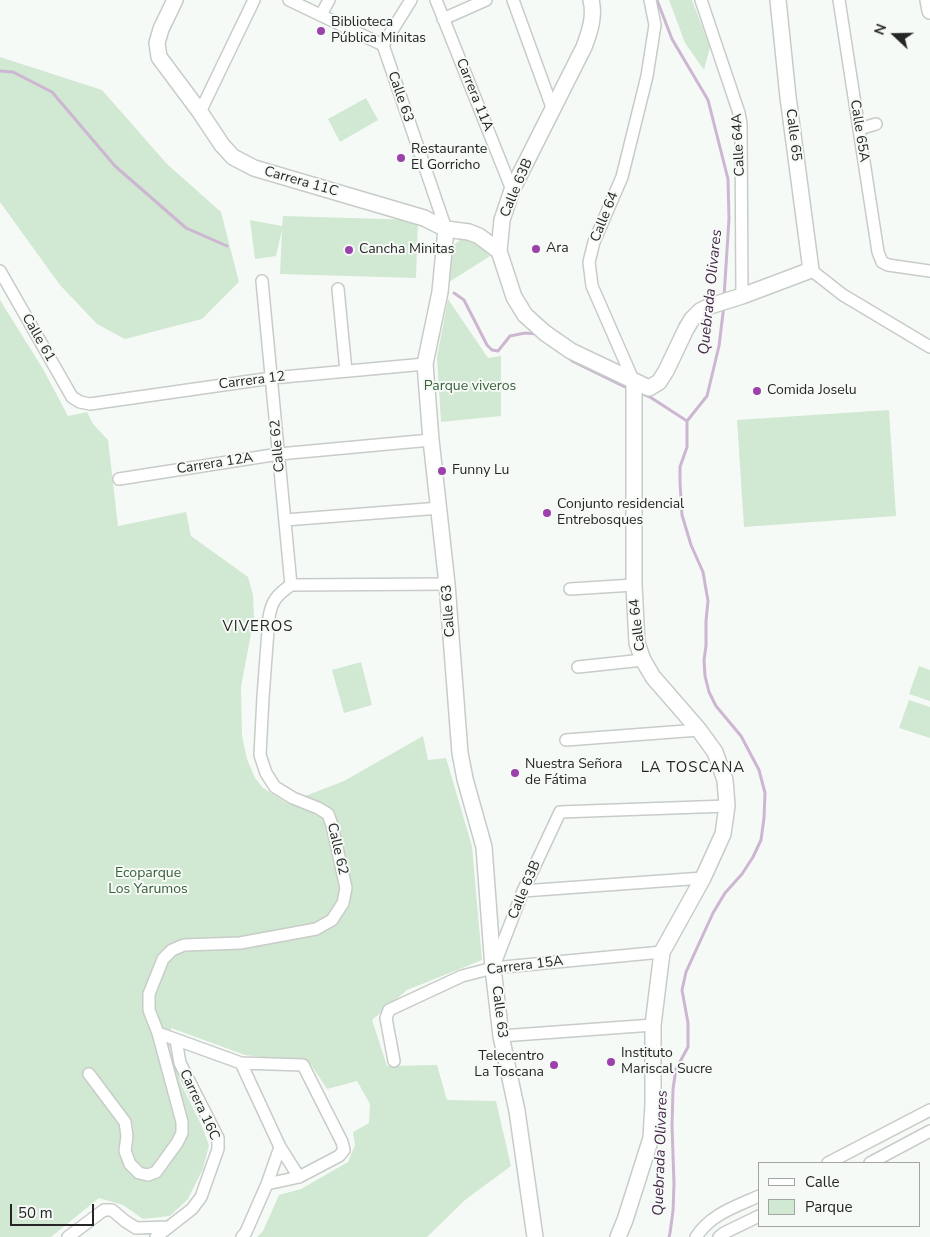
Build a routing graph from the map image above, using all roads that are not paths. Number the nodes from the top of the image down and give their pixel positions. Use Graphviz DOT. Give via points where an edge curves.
graph roads {
  1 [pos="175,0"];
  2 [pos="254,0"];
  3 [pos="289,0"];
  4 [pos="329,0"];
  5 [pos="411,0"];
  6 [pos="436,0"];
  7 [pos="486,0"];
  8 [pos="513,0"];
  9 [pos="591,0"];
  10 [pos="650,0"];
  11 [pos="701,0"];
  12 [pos="778,0"];
  13 [pos="839,0"];
  14 [pos="928,0"];
  15 [pos="930,11"];
  16 [pos="321,15"];
  17 [pos="443,19"];
  18 [pos="383,45"];
  19 [pos="553,110"];
  20 [pos="200,112"];
  21 [pos="876,124"];
  22 [pos="859,129"];
  23 [pos="512,190"];
  24 [pos="446,229"];
  25 [pos="499,251"];
  26 [pos="811,270"];
  27 [pos="0,271"];
  28 [pos="930,271"];
  29 [pos="262,281"];
  30 [pos="338,290"];
  31 [pos="736,298"];
  32 [pos="930,348"];
  33 [pos="425,364"];
  34 [pos="346,371"];
  35 [pos="272,378"];
  36 [pos="634,382"];
  37 [pos="80,402"];
  38 [pos="431,440"];
  39 [pos="279,454"];
  40 [pos="119,479"];
  41 [pos="440,508"];
  42 [pos="285,520"];
  43 [pos="447,584"];
  44 [pos="291,585"];
  45 [pos="634,585"];
  46 [pos="570,589"];
  47 [pos="643,660"];
  48 [pos="578,666"];
  49 [pos="700,730"];
  50 [pos="566,740"];
  51 [pos="727,806"];
  52 [pos="703,878"];
  53 [pos="523,891"];
  54 [pos="662,952"];
  55 [pos="493,968"];
  56 [pos="653,1025"];
  57 [pos="158,1033"];
  58 [pos="501,1036"];
  59 [pos="176,1040"];
  60 [pos="394,1062"];
  61 [pos="241,1063"];
  62 [pos="89,1074"];
  63 [pos="930,1110"];
  64 [pos="930,1131"];
  65 [pos="280,1147"];
  66 [pos="830,1162"];
  67 [pos="872,1162"];
  68 [pos="299,1177"];
  69 [pos="266,1184"];
  70 [pos="758,1196"];
  71 [pos="758,1216"];
  72 [pos="168,1227"];
  73 [pos="68,1237"];
  74 [pos="156,1237"];
  75 [pos="242,1237"];
  76 [pos="535,1237"];
  77 [pos="618,1237"];
  78 [pos="696,1237"];
  79 [pos="720,1237"];
  1 -- 20 [label="street, Carrera 11C" via="157,43 159,57"];
  2 -- 20 [label="street"];
  3 -- 16 [label="street"];
  4 -- 16 [label="street"];
  5 -- 18 [label="street"];
  6 -- 17 [label="street, Carrera 11A"];
  7 -- 17 [label="street"];
  8 -- 19 [label="street"];
  9 -- 19 [label="street, Calle 63B" via="591,28"];
  10 -- 36 [label="street, Calle 64" via="655,25 647,76 622,177 594,242 589,262 592,286"];
  11 -- 31 [label="street, Calle 64A" via="741,124"];
  12 -- 26 [label="street, Calle 65"];
  13 -- 22 [label="street, Calle 65A"];
  14 -- 15 [label="street"];
  16 -- 18 [label="street"];
  17 -- 23 [label="street, Carrera 11A"];
  18 -- 24 [label="street, Calle 63"];
  19 -- 23 [label="street, Calle 63B"];
  20 -- 24 [label="street, Carrera 11C" via="233,158 254,168 424,218"];
  21 -- 22 [label="street"];
  22 -- 28 [label="street, Calle 65A" via="882,262"];
  23 -- 25 [label="street, Calle 63B" via="502,220"];
  24 -- 25 [label="street, Carrera 11C" via="479,236"];
  24 -- 33 [label="street, Calle 63" via="440,292"];
  25 -- 36 [label="street, Calle 63B" via="514,297 525,315 571,351"];
  26 -- 31 [label="street"];
  26 -- 32 [label="street" via="844,295"];
  27 -- 37 [label="street, Calle 61" via="72,397"];
  29 -- 35 [label="street, Calle 62"];
  30 -- 34 [label="street"];
  31 -- 36 [label="street" via="700,310 659,382 649,388"];
  33 -- 34 [label="street, Carrera 12"];
  33 -- 38 [label="street, Calle 63"];
  34 -- 35 [label="street, Carrera 12"];
  35 -- 37 [label="street, Carrera 12" via="90,404"];
  35 -- 39 [label="street, Calle 62"];
  36 -- 45 [label="street, Calle 64"];
  38 -- 39 [label="street, Carrera 12A"];
  38 -- 41 [label="street, Calle 63"];
  39 -- 40 [label="street, Carrera 12A"];
  39 -- 42 [label="street, Calle 62"];
  41 -- 42 [label="street"];
  41 -- 43 [label="street, Calle 63"];
  42 -- 44 [label="street, Calle 62"];
  43 -- 44 [label="street"];
  43 -- 55 [label="street, Calle 63" via="460,753 484,847"];
  44 -- 57 [label="street, Calle 62" via="271,605 260,755 275,787 328,814 346,888 343,903 332,920 316,929 240,943 184,945 172,950 163,959 149,994 149,1010"];
  45 -- 46 [label="street"];
  45 -- 47 [label="street, Calle 64" via="637,643"];
  47 -- 48 [label="street"];
  47 -- 49 [label="street, Calle 64" via="653,677"];
  49 -- 50 [label="street"];
  49 -- 51 [label="street, Calle 64" via="715,752 725,780"];
  51 -- 52 [label="street, Calle 64" via="723,834"];
  51 -- 53 [label="street, Calle 63B" via="560,812"];
  52 -- 53 [label="street"];
  52 -- 54 [label="street, Calle 64"];
  53 -- 55 [label="street, Calle 63B"];
  54 -- 55 [label="street, Carrera 15A"];
  54 -- 56 [label="street, Calle 64"];
  55 -- 58 [label="street, Calle 63"];
  55 -- 60 [label="street, Carrera 15A" via="462,976 389,1010 386,1018"];
  56 -- 58 [label="street"];
  56 -- 77 [label="street, Calle 64" via="651,1138"];
  57 -- 59 [label="street"];
  57 -- 62 [label="street, Calle 62" via="182,1122 182,1133 156,1172 148,1175 139,1173 130,1164 125,1151 125,1122"];
  58 -- 76 [label="street, Calle 63"];
  59 -- 61 [label="street"];
  59 -- 72 [label="street, Carrera 16C" via="180,1063 218,1138 218,1150 201,1197 192,1209"];
  61 -- 65 [label="street"];
  61 -- 68 [label="street" via="303,1064 344,1150 339,1156"];
  63 -- 66 [label="street"];
  64 -- 67 [label="street"];
  65 -- 68 [label="street"];
  65 -- 69 [label="street"];
  68 -- 69 [label="street"];
  69 -- 75 [label="street"];
  70 -- 78 [label="street" via="718,1215"];
  71 -- 79 [label="street"];
  72 -- 73 [label="street" via="136,1228 112,1210 104,1210"];
  72 -- 74 [label="street, Carrera 16C"];
}
